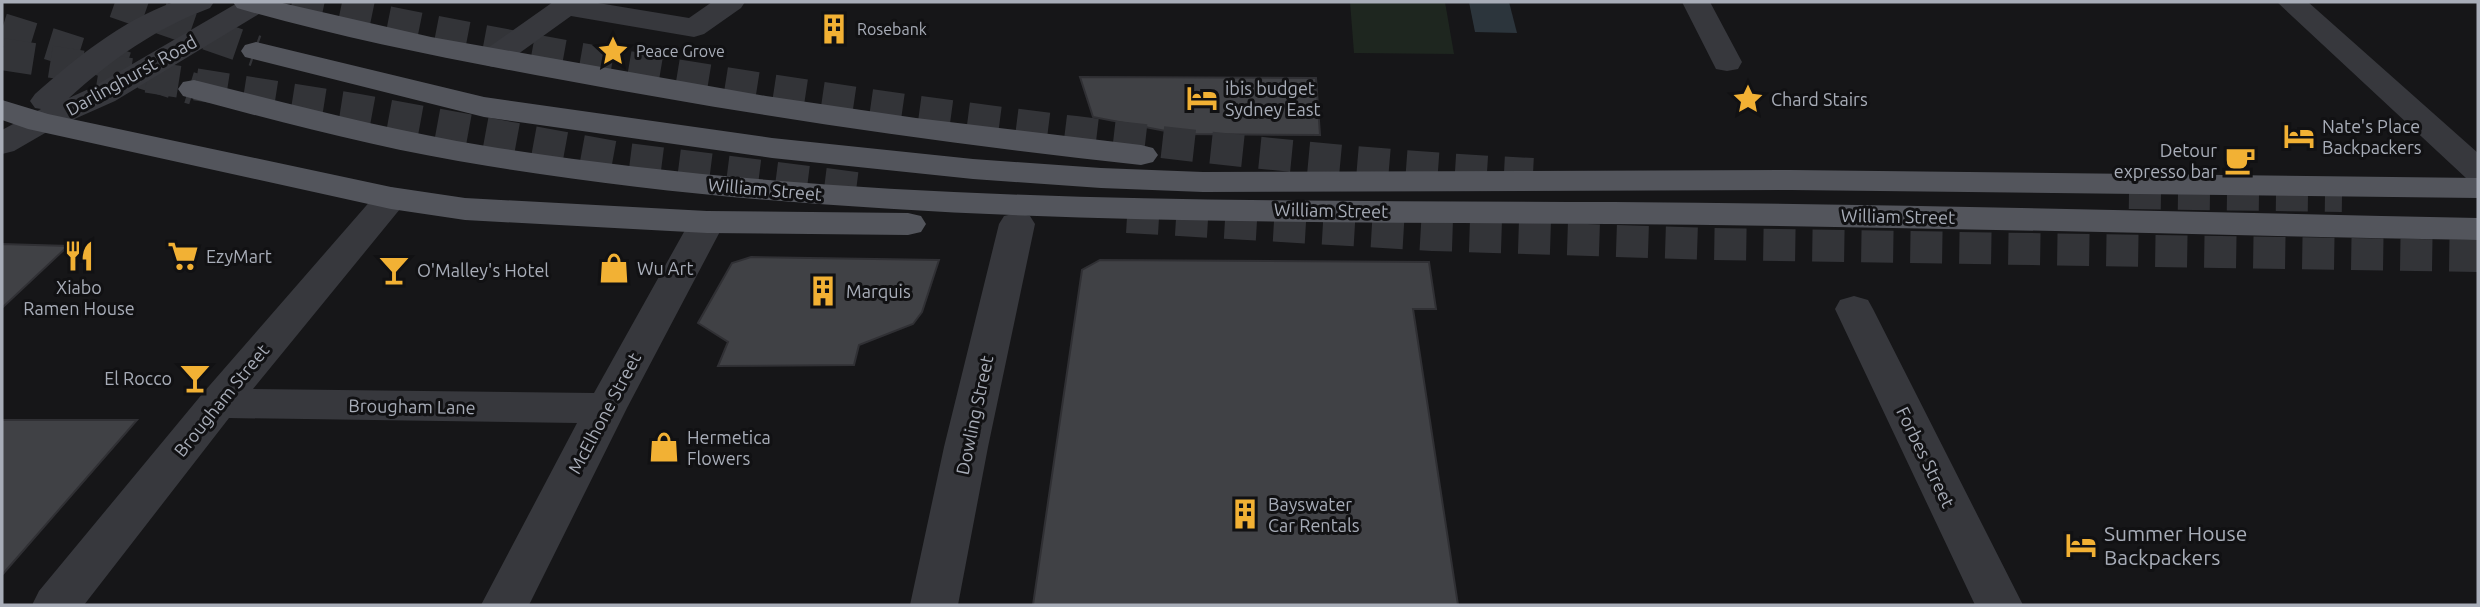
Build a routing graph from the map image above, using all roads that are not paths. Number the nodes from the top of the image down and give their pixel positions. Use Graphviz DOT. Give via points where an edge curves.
graph roads {
  1 [pos="152,2"];
  2 [pos="201,2"];
  3 [pos="731,2"];
  4 [pos="1696,2"];
  5 [pos="2291,2"];
  6 [pos="253,3"];
  7 [pos="567,4"];
  8 [pos="256,51"];
  9 [pos="494,58"];
  10 [pos="1727,62"];
  11 [pos="194,89"];
  12 [pos="2,110"];
  13 [pos="43,111"];
  14 [pos="2,144"];
  15 [pos="2478,171"];
  16 [pos="1443,182"];
  17 [pos="2285,185"];
  18 [pos="2478,188"];
  19 [pos="391,198"];
  20 [pos="2478,206"];
  21 [pos="1348,211"];
  22 [pos="707,222"];
  23 [pos="1017,224"];
  24 [pos="2478,229"];
  25 [pos="1854,309"];
  26 [pos="218,403"];
  27 [pos="606,408"];
  28 [pos="56,605"];
  29 [pos="505,605"];
  30 [pos="934,605"];
  31 [pos="1998,605"];
  1 -- 13 [label="street" via="65,77"];
  2 -- 13 [label="street" via="141,27"];
  3 -- 7 [label="street" via="694,27"];
  4 -- 10 [label="street"];
  5 -- 15 [label="street"];
  6 -- 9 [label="main road"];
  6 -- 13 [label="street, Darlinghurst Road" via="104,94"];
  7 -- 9 [label="street"];
  8 -- 16 [label="main road, William Street" via="484,107 758,146 973,169 1203,182"];
  9 -- 16 [label="main road" via="744,103 1011,141"];
  11 -- 21 [label="main road, William Street" via="278,114 385,137 495,158 669,181 906,200"];
  12 -- 13 [label="main road"];
  13 -- 14 [label="street, Darlinghurst Road"];
  13 -- 19 [label="main road"];
  16 -- 17 [label="main road, William Street"];
  17 -- 18 [label="main road, William Street"];
  17 -- 20 [label="main road"];
  19 -- 22 [label="main road" via="505,212"];
  19 -- 26 [label="street, Brougham Street"];
  21 -- 23 [label="main road"];
  21 -- 24 [label="main road, William Street" via="1889,216"];
  22 -- 23 [label="main road"];
  22 -- 27 [label="street, McElhone Street"];
  23 -- 30 [label="street, Dowling Street"];
  25 -- 31 [label="street, Forbes Street"];
  26 -- 27 [label="street, Brougham Lane"];
  26 -- 28 [label="street, Brougham Street"];
  27 -- 29 [label="street, McElhone Street"];
}
